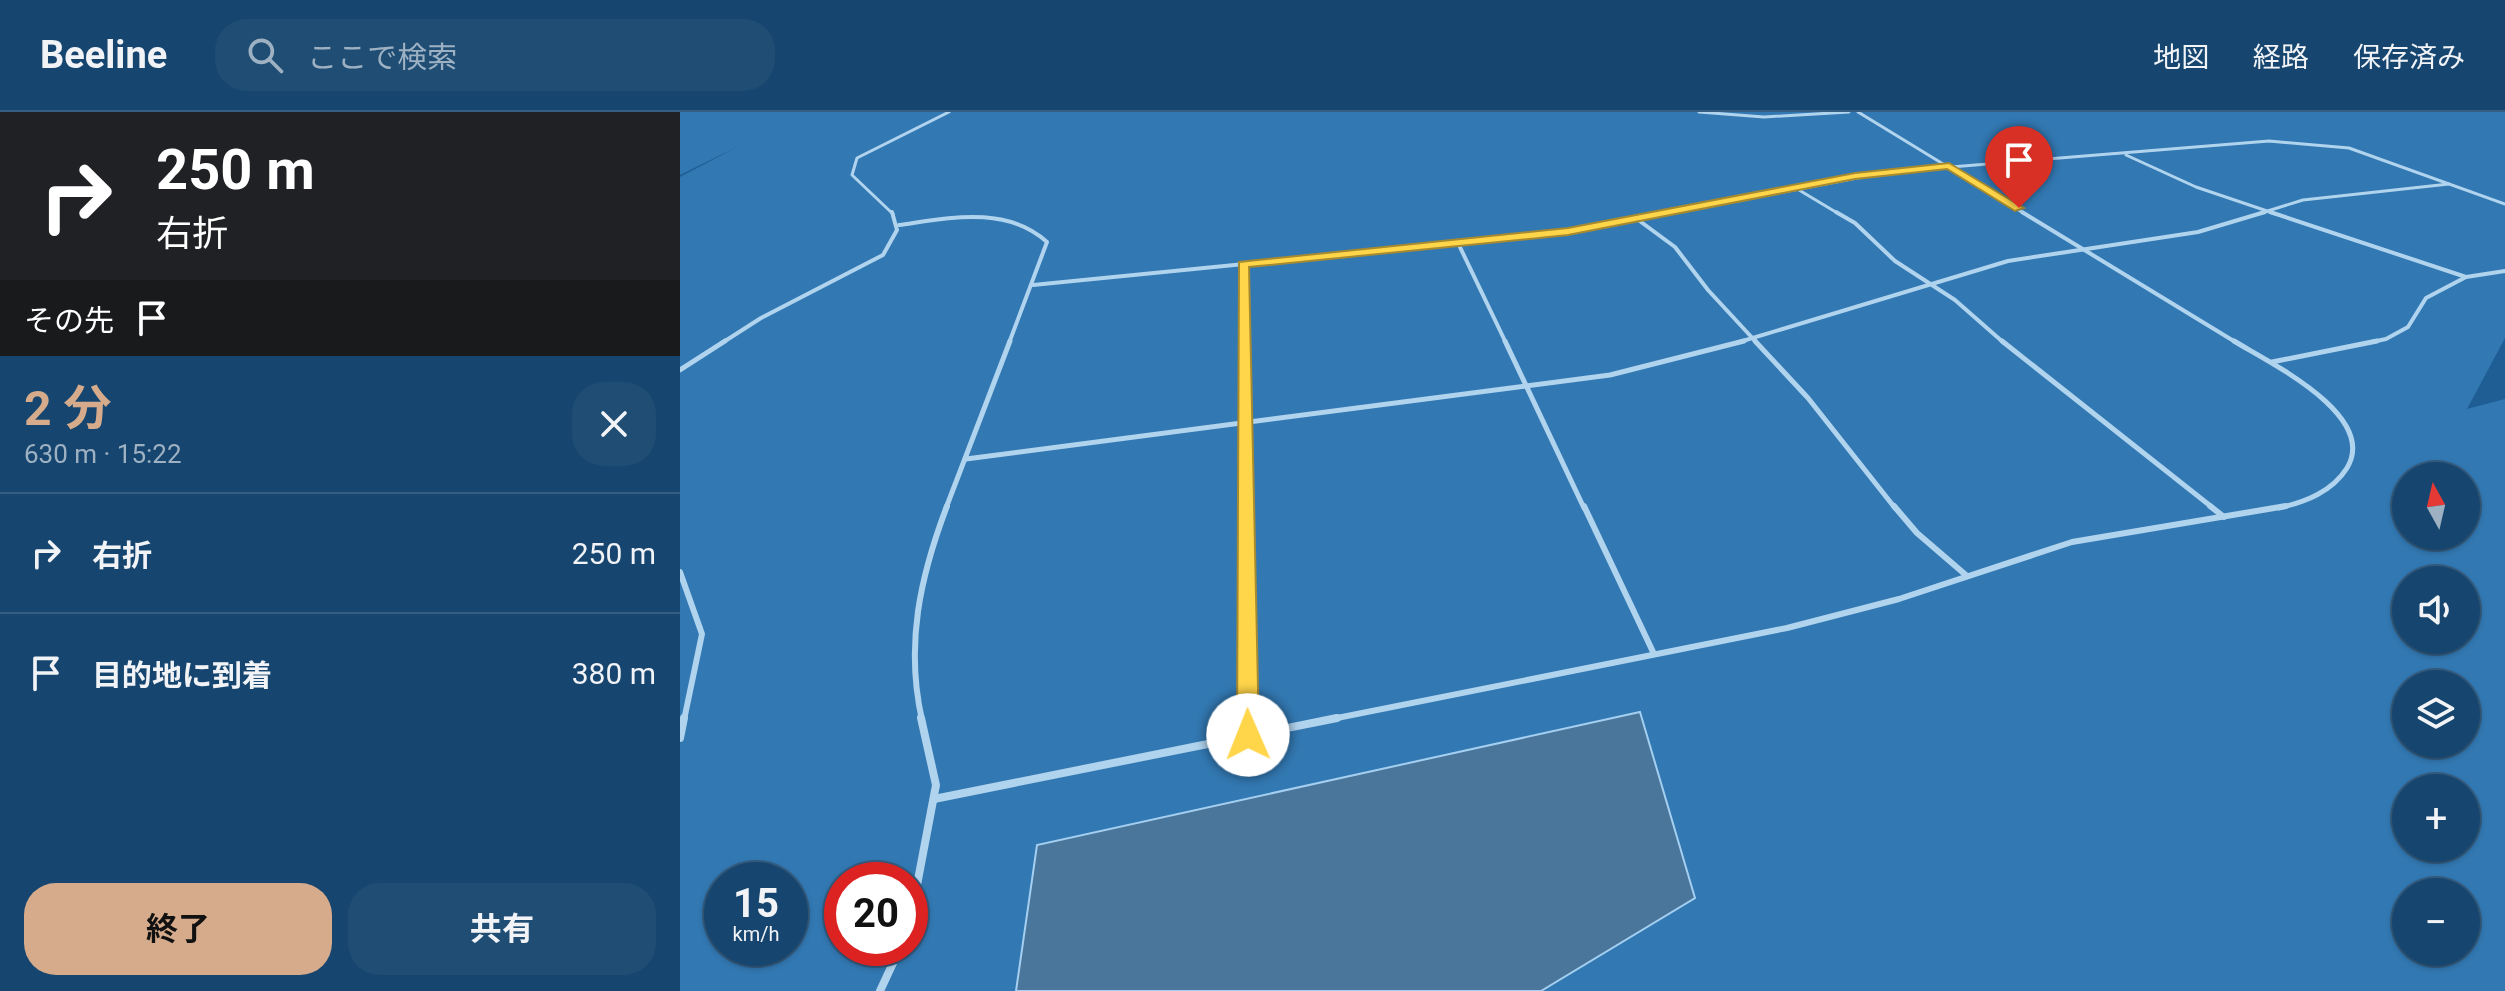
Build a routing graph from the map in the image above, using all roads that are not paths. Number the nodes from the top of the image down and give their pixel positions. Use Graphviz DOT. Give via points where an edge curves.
graph roads {
  1 [pos="949,112"];
  2 [pos="1699,112"];
  3 [pos="1849,112"];
  4 [pos="1858,112"];
  5 [pos="2123,153"];
  6 [pos="1949,166"];
  7 [pos="2449,184"];
  8 [pos="1794,187"];
  9 [pos="2505,204"];
  10 [pos="2263,212"];
  11 [pos="1636,219"];
  12 [pos="899,225"];
  13 [pos="1458,243"];
  14 [pos="2088,250"];
  15 [pos="1244,264"];
  16 [pos="2505,271"];
  17 [pos="2466,277"];
  18 [pos="1926,283"];
  19 [pos="1033,285"];
  20 [pos="1751,339"];
  21 [pos="2272,362"];
  22 [pos="680,370"];
  23 [pos="1530,387"];
  24 [pos="1243,424"];
  25 [pos="966,459"];
  26 [pos="2224,517"];
  27 [pos="680,572"];
  28 [pos="1967,576"];
  29 [pos="1654,654"];
  30 [pos="1248,735"];
  31 [pos="680,738"];
  32 [pos="934,799"];
  33 [pos="922,862"];
  34 [pos="892,966"];
  35 [pos="880,991"];
  1 -- 12 [label="lane" via="857,158 852,175 894,210"];
  2 -- 3 [label="lane" via="1764,117"];
  4 -- 6 [label="lane"];
  5 -- 6 [label="lane"];
  5 -- 7 [label="lane" via="2269,141 2319,143 2349,148"];
  5 -- 10 [label="lane"];
  6 -- 8 [label="lane"];
  6 -- 14 [label="lane"];
  7 -- 9 [label="lane"];
  7 -- 10 [label="lane" via="2336,194"];
  8 -- 11 [label="lane"];
  8 -- 18 [label="lane" via="1855,223"];
  10 -- 14 [label="lane" via="2198,232"];
  10 -- 17 [label="lane"];
  11 -- 13 [label="lane"];
  11 -- 20 [label="lane" via="1675,247"];
  12 -- 19 [label="lane" via="1018,222 1047,242"];
  12 -- 22 [label="lane" via="896,241 883,255 761,318"];
  13 -- 15 [label="lane"];
  13 -- 23 [label="lane"];
  14 -- 18 [label="lane" via="2008,261"];
  14 -- 21 [label="lane"];
  15 -- 19 [label="lane"];
  15 -- 24 [label="lane"];
  16 -- 17 [label="lane"];
  17 -- 21 [label="lane" via="2426,298 2408,327 2386,339"];
  18 -- 20 [label="lane"];
  18 -- 26 [label="lane" via="1965,308"];
  19 -- 25 [label="lane"];
  20 -- 23 [label="lane" via="1610,375"];
  20 -- 28 [label="lane" via="1799,387 1917,533"];
  21 -- 26 [label="lane" via="2332,404 2350,427 2350,459 2340,477 2318,495"];
  23 -- 24 [label="lane"];
  23 -- 29 [label="lane"];
  24 -- 25 [label="lane"];
  24 -- 30 [label="lane"];
  25 -- 32 [label="lane" via="928,556 916,607 914,686 932,755"];
  26 -- 28 [label="lane" via="2096,537"];
  27 -- 31 [label="lane" via="702,634"];
  28 -- 29 [label="lane" via="1787,628"];
  29 -- 30 [label="lane"];
  30 -- 32 [label="lane"];
  32 -- 33 [label="lane"];
  34 -- 35 [label="lane"];
}
